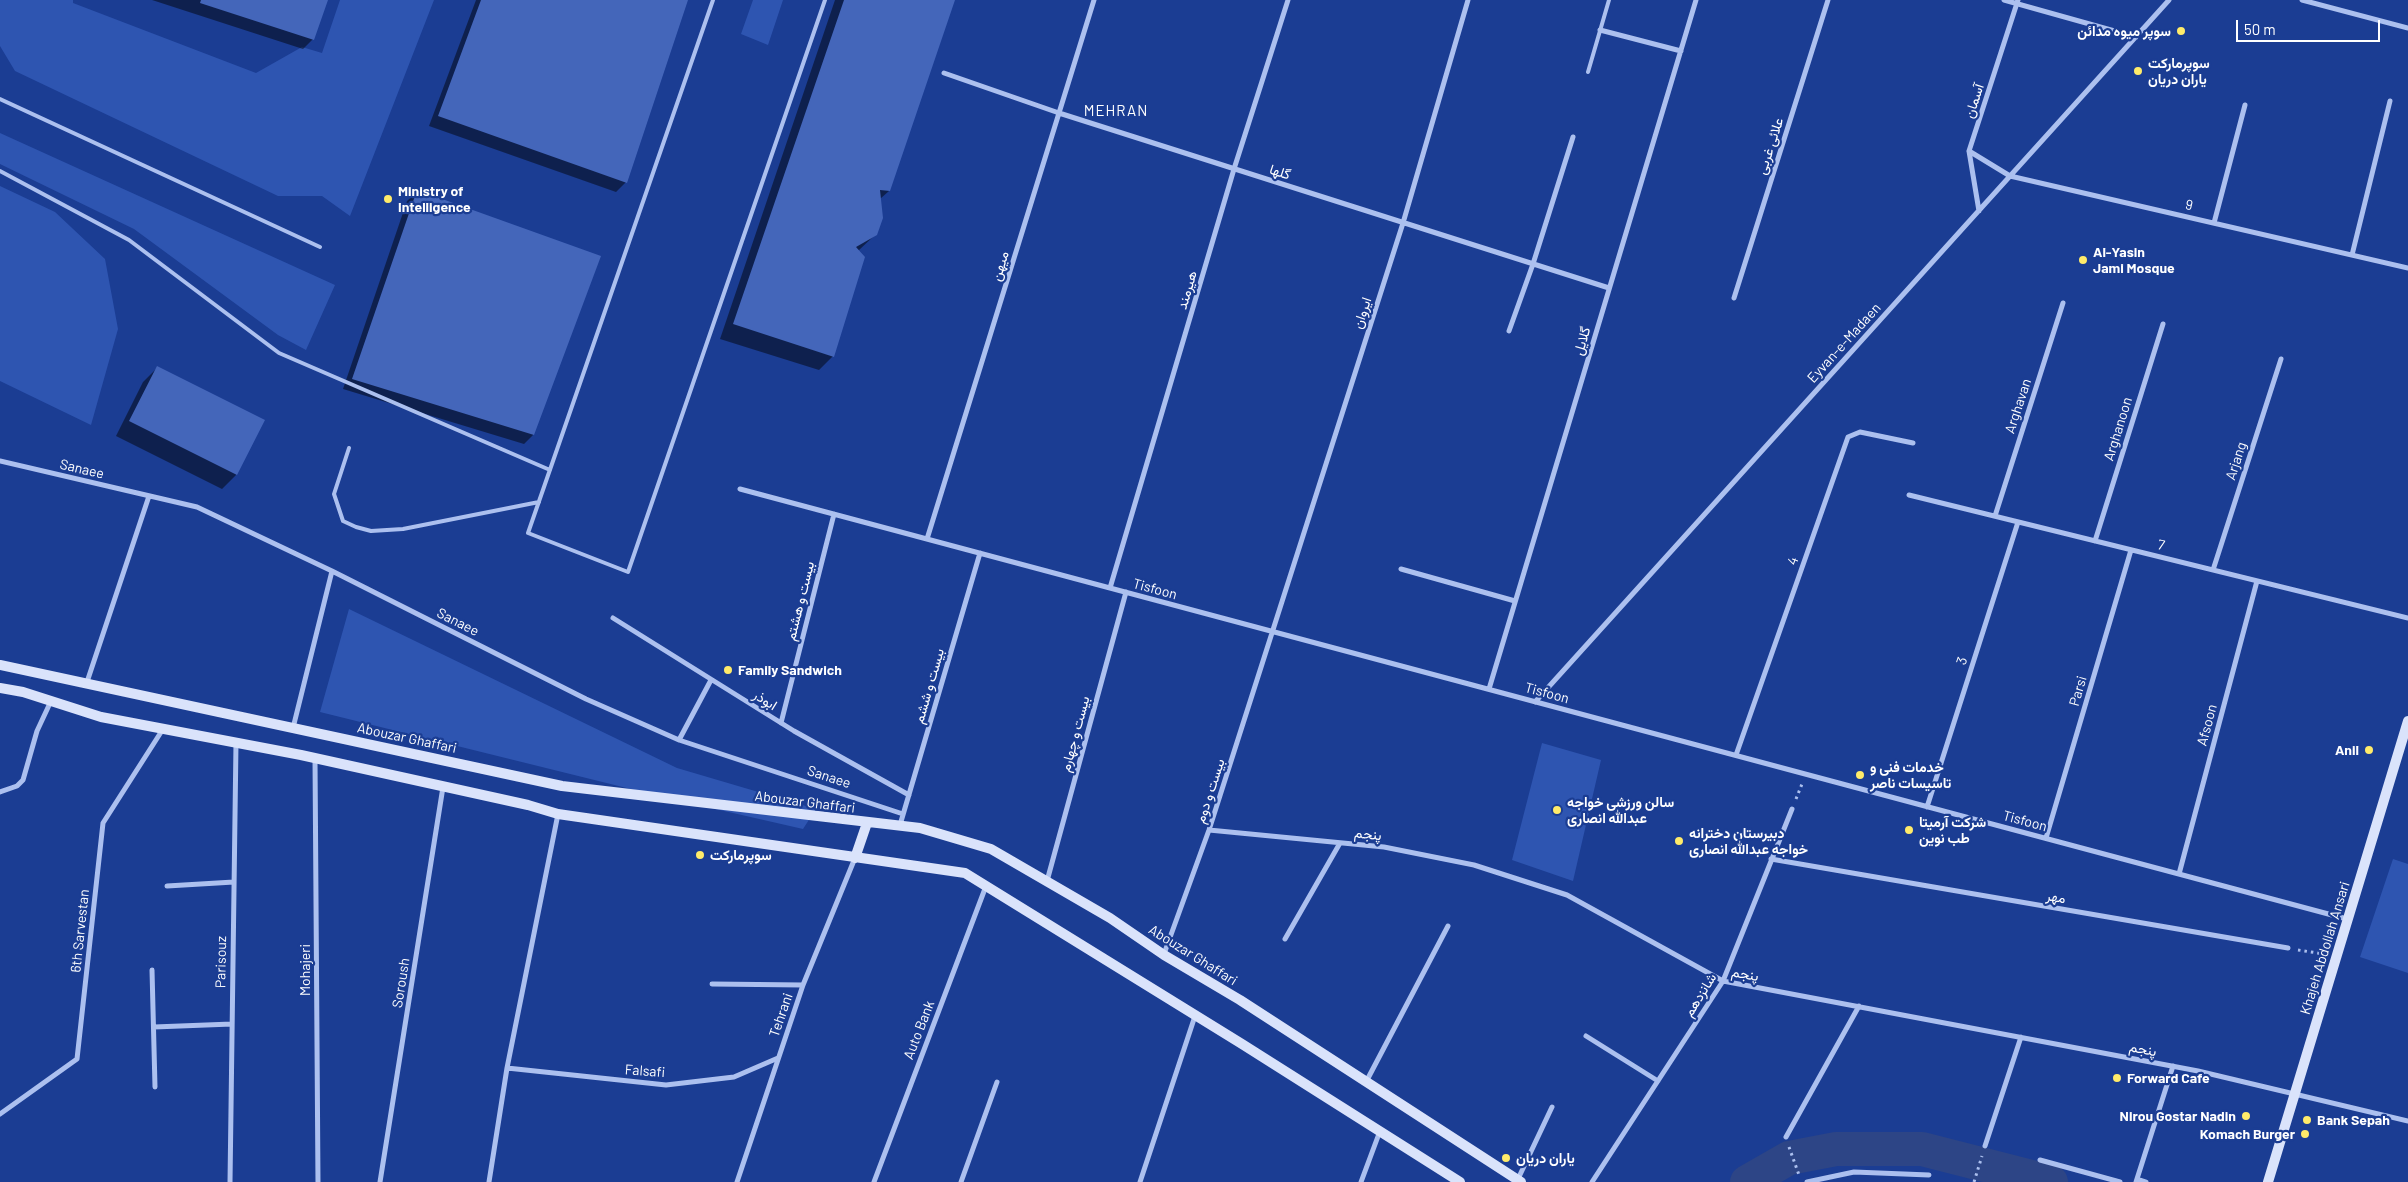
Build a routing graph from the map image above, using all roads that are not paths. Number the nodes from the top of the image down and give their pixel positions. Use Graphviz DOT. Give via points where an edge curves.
graph roads {
  1 [pos="713,0"];
  2 [pos="825,0"];
  3 [pos="1094,0"];
  4 [pos="1288,0"];
  5 [pos="1468,0"];
  6 [pos="1609,0"];
  7 [pos="1696,0"];
  8 [pos="1828,0"];
  9 [pos="2004,0"];
  10 [pos="2169,0"];
  11 [pos="2302,0"];
  12 [pos="2018,2"];
  13 [pos="2408,28"];
  14 [pos="1600,30"];
  15 [pos="2136,37"];
  16 [pos="1681,51"];
  17 [pos="1588,72"];
  18 [pos="944,73"];
  19 [pos="0,99"];
  20 [pos="2390,101"];
  21 [pos="2245,105"];
  22 [pos="1059,113"];
  23 [pos="1573,137"];
  24 [pos="1969,152"];
  25 [pos="1234,169"];
  26 [pos="0,171"];
  27 [pos="2010,176"];
  28 [pos="1978,211"];
  29 [pos="1403,223"];
  30 [pos="2214,223"];
  31 [pos="320,247"];
  32 [pos="2352,255"];
  33 [pos="1533,264"];
  34 [pos="2408,268"];
  35 [pos="1609,288"];
  36 [pos="1734,298"];
  37 [pos="2063,303"];
  38 [pos="2163,324"];
  39 [pos="1509,331"];
  40 [pos="2281,359"];
  41 [pos="1913,443"];
  42 [pos="350,448"];
  43 [pos="1,463"];
  44 [pos="550,470"];
  45 [pos="740,489"];
  46 [pos="1909,495"];
  47 [pos="149,496"];
  48 [pos="539,502"];
  49 [pos="834,514"];
  50 [pos="1995,516"];
  51 [pos="2018,522"];
  52 [pos="928,539"];
  53 [pos="2095,540"];
  54 [pos="2131,550"];
  55 [pos="980,553"];
  56 [pos="1401,569"];
  57 [pos="2213,570"];
  58 [pos="332,571"];
  59 [pos="2256,581"];
  60 [pos="1110,588"];
  61 [pos="1126,592"];
  62 [pos="1515,601"];
  63 [pos="613,618"];
  64 [pos="2408,618"];
  65 [pos="1272,631"];
  66 [pos="0,665"];
  67 [pos="711,680"];
  68 [pos="86,685"];
  69 [pos="0,688"];
  70 [pos="1488,689"];
  71 [pos="51,701"];
  72 [pos="1535,702"];
  73 [pos="2408,721"];
  74 [pos="781,723"];
  75 [pos="293,728"];
  76 [pos="163,729"];
  77 [pos="679,740"];
  78 [pos="236,743"];
  79 [pos="2404,750"];
  80 [pos="1736,755"];
  81 [pos="315,759"];
  82 [pos="443,787"];
  83 [pos="0,792"];
  84 [pos="909,795"];
  85 [pos="1927,807"];
  86 [pos="1792,809"];
  87 [pos="558,814"];
  88 [pos="903,814"];
  89 [pos="867,823"];
  90 [pos="900,826"];
  91 [pos="1210,830"];
  92 [pos="2046,838"];
  93 [pos="1340,843"];
  94 [pos="855,858"];
  95 [pos="1771,859"];
  96 [pos="2180,874"];
  97 [pos="1046,881"];
  98 [pos="234,882"];
  99 [pos="167,886"];
  100 [pos="986,886"];
  101 [pos="2348,919"];
  102 [pos="1448,926"];
  103 [pos="1285,939"];
  104 [pos="2288,948"];
  105 [pos="1164,955"];
  106 [pos="152,970"];
  107 [pos="1723,982"];
  108 [pos="712,984"];
  109 [pos="803,985"];
  110 [pos="1859,1006"];
  111 [pos="1195,1016"];
  112 [pos="232,1024"];
  113 [pos="154,1027"];
  114 [pos="1586,1036"];
  115 [pos="2021,1037"];
  116 [pos="778,1058"];
  117 [pos="2173,1066"];
  118 [pos="507,1068"];
  119 [pos="1658,1081"];
  120 [pos="997,1082"];
  121 [pos="1366,1082"];
  122 [pos="155,1088"];
  123 [pos="2295,1093"];
  124 [pos="1552,1107"];
  125 [pos="0,1114"];
  126 [pos="2408,1121"];
  127 [pos="1380,1130"];
  128 [pos="1786,1137"];
  129 [pos="1985,1146"];
  130 [pos="2040,1160"];
  131 [pos="1929,1175"];
  132 [pos="2136,1180"];
  133 [pos="1519,1181"];
  134 [pos="230,1182"];
  135 [pos="318,1182"];
  136 [pos="380,1182"];
  137 [pos="489,1182"];
  138 [pos="737,1182"];
  139 [pos="874,1182"];
  140 [pos="961,1182"];
  141 [pos="1140,1182"];
  142 [pos="1361,1182"];
  143 [pos="1460,1182"];
  144 [pos="1592,1182"];
  145 [pos="1806,1182"];
  146 [pos="2120,1182"];
  147 [pos="2146,1182"];
  148 [pos="2268,1182"];
  1 -- 44 [label="lane"];
  2 -- 48 [label="lane" via="628,572 528,533"];
  3 -- 22 [label="street, میهن"];
  4 -- 25 [label="street, هیرمند"];
  5 -- 29 [label="street, ایروان"];
  6 -- 14 [label="lane"];
  7 -- 16 [label="street, گلایل"];
  8 -- 36 [label="street, علائی غربی"];
  9 -- 12 [label="street"];
  10 -- 15 [label="street, Eyvan-e-Madaen"];
  11 -- 13 [label="street"];
  12 -- 15 [label="street"];
  12 -- 24 [label="street, آسمان"];
  14 -- 16 [label="street"];
  14 -- 17 [label="lane"];
  15 -- 27 [label="street, Eyvan-e-Madaen"];
  16 -- 35 [label="street, گلایل"];
  18 -- 22 [label="street, گلها"];
  19 -- 31 [label="lane"];
  20 -- 32 [label="street"];
  21 -- 30 [label="street"];
  22 -- 25 [label="street, گلها"];
  22 -- 52 [label="street, میهن"];
  23 -- 33 [label="street"];
  24 -- 27 [label="street, 9"];
  24 -- 28 [label="street, آسمان"];
  25 -- 29 [label="street, گلها"];
  25 -- 60 [label="street, هیرمند"];
  26 -- 44 [label="lane" via="129,240 279,353"];
  27 -- 28 [label="street, Eyvan-e-Madaen"];
  27 -- 30 [label="street, 9"];
  28 -- 72 [label="street, Eyvan-e-Madaen"];
  29 -- 33 [label="street, گلها"];
  29 -- 65 [label="street, ایروان"];
  30 -- 32 [label="street, 9"];
  32 -- 34 [label="street, 9"];
  33 -- 35 [label="street, گلها"];
  33 -- 39 [label="street"];
  35 -- 62 [label="street, گلایل"];
  37 -- 50 [label="street, Arghavan"];
  38 -- 53 [label="street, Arghanoon"];
  40 -- 57 [label="street, Arjang"];
  41 -- 80 [label="street, 4" via="1860,432 1848,437"];
  42 -- 48 [label="lane" via="334,494 343,521 356,527 371,531 403,529"];
  43 -- 47 [label="street, Sanaee"];
  44 -- 48 [label="lane"];
  45 -- 49 [label="street, Tisfoon"];
  46 -- 50 [label="street, 7"];
  47 -- 58 [label="street, Sanaee" via="197,507"];
  47 -- 68 [label="street"];
  49 -- 52 [label="street, Tisfoon"];
  49 -- 74 [label="street, بیست و هشتم"];
  50 -- 51 [label="street, 7"];
  51 -- 53 [label="street, 7"];
  51 -- 85 [label="street, 3"];
  52 -- 55 [label="street, Tisfoon"];
  53 -- 54 [label="street, 7"];
  54 -- 57 [label="street, 7"];
  54 -- 92 [label="street, Parsi"];
  55 -- 60 [label="street, Tisfoon"];
  55 -- 84 [label="street, بیست و ششم"];
  56 -- 62 [label="street"];
  57 -- 59 [label="street, 7"];
  58 -- 75 [label="street"];
  58 -- 77 [label="street, Sanaee" via="586,700"];
  59 -- 64 [label="street, 7"];
  59 -- 96 [label="street, Afsoon"];
  60 -- 61 [label="street, Tisfoon"];
  61 -- 65 [label="street, Tisfoon"];
  61 -- 97 [label="street, بیست و چهارم"];
  62 -- 70 [label="street, گلایل"];
  63 -- 67 [label="street, ابوذر"];
  65 -- 70 [label="street, Tisfoon"];
  65 -- 91 [label="street, بیست و دوم"];
  66 -- 68 [label="main road, Abouzar Ghaffari"];
  67 -- 74 [label="street, ابوذر"];
  67 -- 77 [label="street"];
  68 -- 75 [label="main road, Abouzar Ghaffari"];
  69 -- 71 [label="main road"];
  70 -- 72 [label="street, Tisfoon"];
  71 -- 76 [label="main road" via="101,717"];
  71 -- 83 [label="street" via="37,731 24,780"];
  72 -- 80 [label="street, Tisfoon"];
  73 -- 79 [label="main road, Khajeh Abdollah Ansari"];
  74 -- 84 [label="street, ابوذر"];
  75 -- 89 [label="main road, Abouzar Ghaffari" via="562,786"];
  76 -- 78 [label="main road"];
  76 -- 125 [label="street, 6th Sarvestan" via="103,823 77,1059"];
  77 -- 88 [label="street, Sanaee"];
  78 -- 81 [label="main road"];
  78 -- 98 [label="street, Parisouz"];
  79 -- 101 [label="main road, Khajeh Abdollah Ansari"];
  80 -- 85 [label="street, Tisfoon"];
  81 -- 82 [label="main road"];
  81 -- 135 [label="street, Mohajeri"];
  82 -- 87 [label="main road"];
  82 -- 136 [label="street, Soroush"];
  84 -- 88 [label="street, بیست و ششم"];
  85 -- 92 [label="street, Tisfoon"];
  86 -- 95 [label="street, شانزدهم"];
  87 -- 94 [label="main road"];
  87 -- 118 [label="street"];
  88 -- 90 [label="street, بیست و ششم"];
  89 -- 90 [label="main road, Abouzar Ghaffari"];
  89 -- 94 [label="main road"];
  90 -- 97 [label="main road, Abouzar Ghaffari" via="943,833 991,849"];
  91 -- 93 [label="street, پنجم"];
  91 -- 105 [label="street, بیست و دوم"];
  92 -- 96 [label="street, Tisfoon"];
  93 -- 103 [label="street"];
  93 -- 107 [label="street, پنجم" via="1384,847 1474,865 1568,895"];
  94 -- 100 [label="main road" via="965,873"];
  94 -- 109 [label="street, Tehrani"];
  95 -- 104 [label="street, مهر"];
  95 -- 107 [label="street, شانزدهم"];
  96 -- 101 [label="street, Tisfoon"];
  97 -- 105 [label="main road, Abouzar Ghaffari" via="1110,918"];
  98 -- 99 [label="street"];
  98 -- 112 [label="street, Parisouz"];
  100 -- 111 [label="main road"];
  100 -- 139 [label="street, Auto Bank"];
  101 -- 123 [label="main road, Khajeh Abdollah Ansari"];
  102 -- 121 [label="street"];
  105 -- 121 [label="main road, Abouzar Ghaffari"];
  106 -- 113 [label="street"];
  107 -- 110 [label="street, پنجم"];
  107 -- 119 [label="street, شانزدهم"];
  108 -- 109 [label="street"];
  109 -- 116 [label="street, Tehrani"];
  110 -- 115 [label="street, پنجم"];
  110 -- 128 [label="street"];
  111 -- 127 [label="main road"];
  111 -- 141 [label="street"];
  112 -- 113 [label="street"];
  112 -- 134 [label="street, Parisouz"];
  113 -- 122 [label="street"];
  114 -- 119 [label="street"];
  115 -- 117 [label="street, پنجم"];
  115 -- 129 [label="street"];
  116 -- 118 [label="street, Falsafi" via="734,1077 666,1085"];
  116 -- 138 [label="street, Tehrani"];
  117 -- 123 [label="street, پنجم"];
  117 -- 132 [label="street"];
  118 -- 137 [label="street"];
  119 -- 144 [label="street, شانزدهم"];
  120 -- 140 [label="street"];
  121 -- 133 [label="main road, Abouzar Ghaffari"];
  123 -- 126 [label="street, پنجم"];
  123 -- 148 [label="main road, Khajeh Abdollah Ansari"];
  124 -- 133 [label="street"];
  127 -- 142 [label="street"];
  127 -- 143 [label="main road"];
  130 -- 146 [label="street"];
  131 -- 145 [label="street" via="1854,1172"];
  132 -- 147 [label="street"];
}
